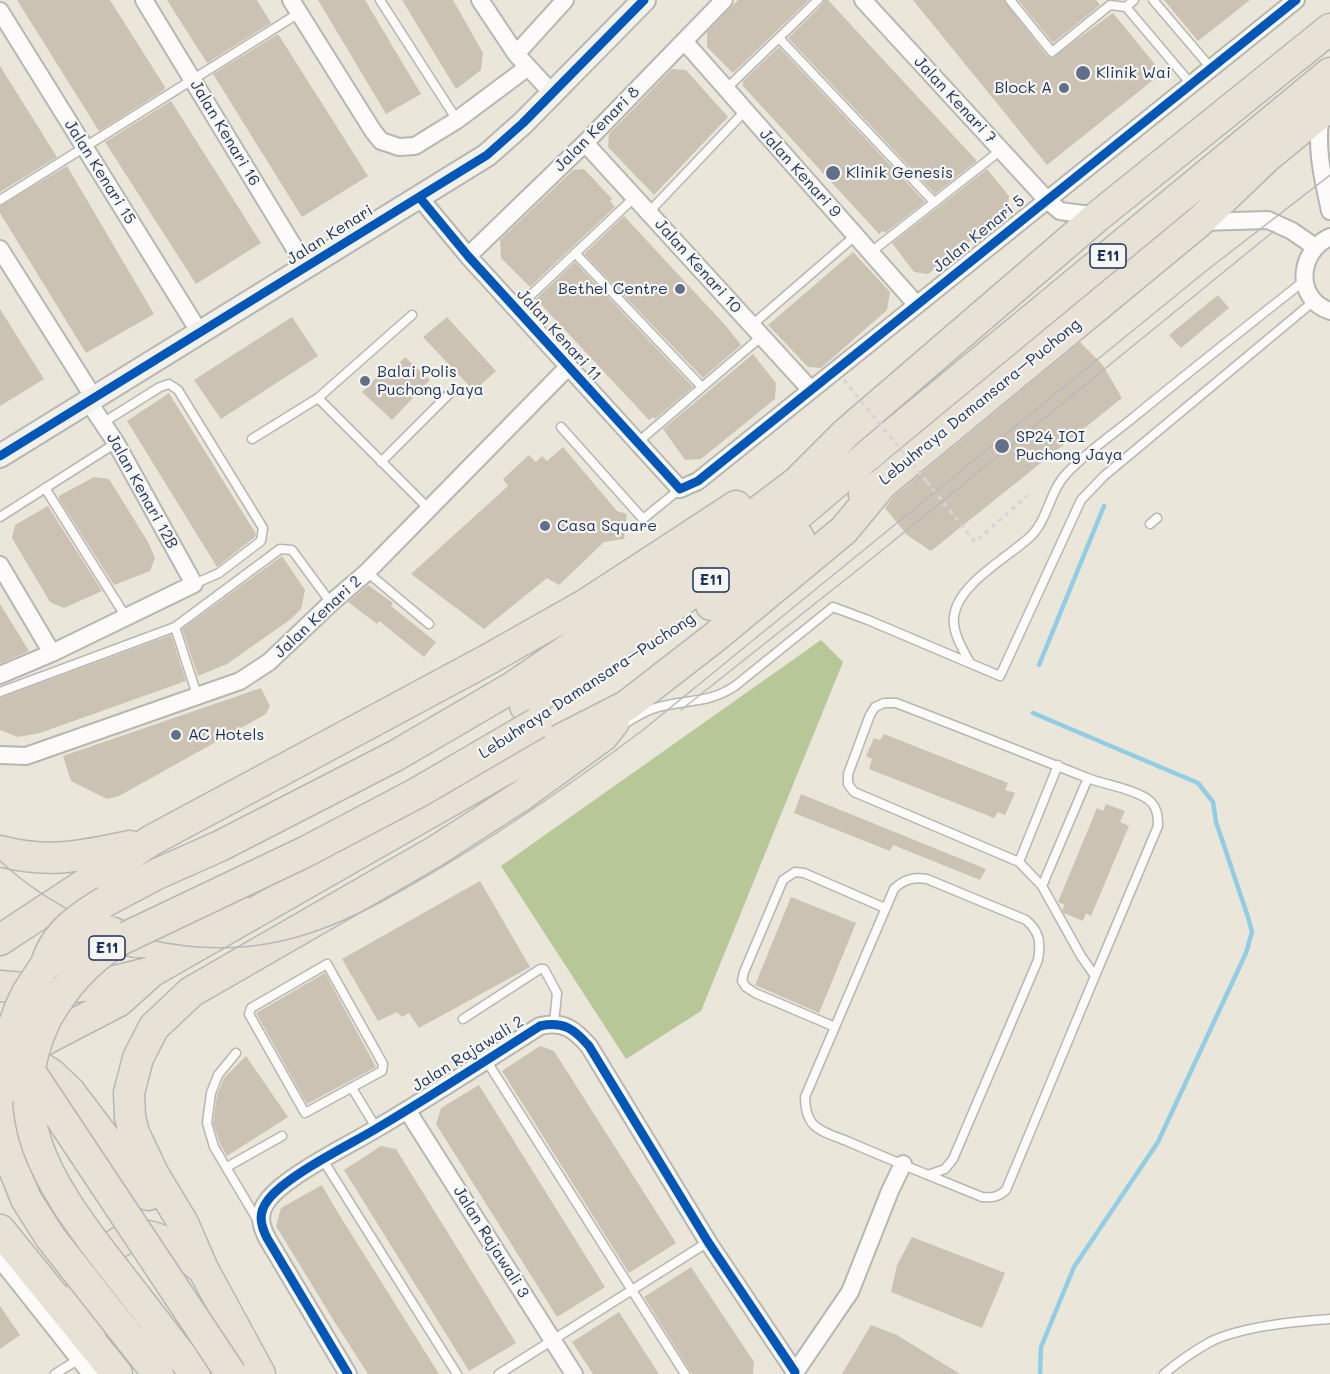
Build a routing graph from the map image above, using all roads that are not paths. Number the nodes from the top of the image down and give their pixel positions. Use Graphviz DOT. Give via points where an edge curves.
graph roads {
  1 [pos="144,0"];
  2 [pos="380,0"];
  3 [pos="480,0"];
  4 [pos="565,0"];
  5 [pos="644,0"];
  6 [pos="724,0"];
  7 [pos="818,0"];
  8 [pos="863,0"];
  9 [pos="1010,0"];
  10 [pos="1134,0"];
  11 [pos="1153,0"];
  12 [pos="1296,0"];
  13 [pos="295,6"];
  14 [pos="1126,7"];
  15 [pos="0,11"];
  16 [pos="1330,29"];
  17 [pos="779,38"];
  18 [pos="684,41"];
  19 [pos="516,54"];
  20 [pos="528,67"];
  21 [pos="1211,68"];
  22 [pos="1330,73"];
  23 [pos="193,79"];
  24 [pos="1191,84"];
  25 [pos="726,89"];
  26 [pos="553,94"];
  27 [pos="1325,108"];
  28 [pos="746,111"];
  29 [pos="458,120"];
  30 [pos="585,143"];
  31 [pos="83,147"];
  32 [pos="1001,150"];
  33 [pos="635,197"];
  34 [pos="420,198"];
  35 [pos="0,200"];
  36 [pos="1047,200"];
  37 [pos="934,202"];
  38 [pos="1330,211"];
  39 [pos="649,212"];
  40 [pos="1098,216"];
  41 [pos="1199,222"];
  42 [pos="856,236"];
  43 [pos="1330,237"];
  44 [pos="1315,247"];
  45 [pos="0,249"];
  46 [pos="871,252"];
  47 [pos="575,253"];
  48 [pos="468,256"];
  49 [pos="306,267"];
  50 [pos="1304,281"];
  51 [pos="1314,301"];
  52 [pos="916,304"];
  53 [pos="516,309"];
  54 [pos="1330,311"];
  55 [pos="412,315"];
  56 [pos="757,331"];
  57 [pos="200,333"];
  58 [pos="568,367"];
  59 [pos="702,387"];
  60 [pos="810,389"];
  61 [pos="450,393"];
  62 [pos="318,398"];
  63 [pos="91,399"];
  64 [pos="104,422"];
  65 [pos="561,427"];
  66 [pos="846,433"];
  67 [pos="252,439"];
  68 [pos="886,440"];
  69 [pos="638,442"];
  70 [pos="116,443"];
  71 [pos="0,456"];
  72 [pos="381,462"];
  73 [pos="882,484"];
  74 [pos="45,488"];
  75 [pos="680,489"];
  76 [pos="429,509"];
  77 [pos="0,517"];
  78 [pos="692,565"];
  79 [pos="0,566"];
  80 [pos="367,572"];
  81 [pos="194,584"];
  82 [pos="331,603"];
  83 [pos="126,617"];
  84 [pos="429,624"];
  85 [pos="175,627"];
  86 [pos="52,653"];
  87 [pos="971,663"];
  88 [pos="0,675"];
  89 [pos="0,692"];
  90 [pos="197,695"];
  91 [pos="626,706"];
  92 [pos="531,714"];
  93 [pos="603,736"];
  94 [pos="0,755"];
  95 [pos="1058,765"];
  96 [pos="1088,778"];
  97 [pos="152,840"];
  98 [pos="0,851"];
  99 [pos="1019,862"];
  100 [pos="97,875"];
  101 [pos="1042,886"];
  102 [pos="885,908"];
  103 [pos="261,910"];
  104 [pos="36,915"];
  105 [pos="0,940"];
  106 [pos="46,964"];
  107 [pos="152,972"];
  108 [pos="0,976"];
  109 [pos="1095,976"];
  110 [pos="0,986"];
  111 [pos="463,1020"];
  112 [pos="554,1023"];
  113 [pos="0,1026"];
  114 [pos="835,1027"];
  115 [pos="236,1053"];
  116 [pos="5,1057"];
  117 [pos="486,1060"];
  118 [pos="352,1088"];
  119 [pos="0,1093"];
  120 [pos="0,1108"];
  121 [pos="407,1110"];
  122 [pos="377,1129"];
  123 [pos="282,1136"];
  124 [pos="323,1160"];
  125 [pos="903,1164"];
  126 [pos="227,1167"];
  127 [pos="928,1175"];
  128 [pos="0,1184"];
  129 [pos="260,1224"];
  130 [pos="1,1237"];
  131 [pos="50,1237"];
  132 [pos="708,1242"];
  133 [pos="203,1269"];
  134 [pos="632,1290"];
  135 [pos="1330,1319"];
  136 [pos="553,1340"];
  137 [pos="85,1350"];
  138 [pos="189,1366"];
  139 [pos="58,1373"];
  140 [pos="795,1373"];
  141 [pos="91,1374"];
  142 [pos="117,1374"];
  143 [pos="158,1374"];
  144 [pos="231,1374"];
  145 [pos="260,1374"];
  146 [pos="348,1374"];
  147 [pos="457,1374"];
  148 [pos="499,1374"];
  149 [pos="574,1374"];
  150 [pos="685,1374"];
  151 [pos="1164,1374"];
  1 -- 23 [label="street, Jalan Kenari 16"];
  2 -- 29 [label="lane"];
  3 -- 19 [label="street"];
  4 -- 19 [label="street"];
  5 -- 26 [label="street, Jalan Kenari"];
  6 -- 18 [label="street, Jalan Kenari 8"];
  7 -- 17 [label="lane"];
  8 -- 32 [label="street, Jalan Kenari 7"];
  9 -- 14 [label="lane" via="1052,52 1110,5"];
  10 -- 14 [label="lane"];
  11 -- 21 [label="lane"];
  12 -- 21 [label="street, Jalan Kenari 5"];
  13 -- 23 [label="lane"];
  13 -- 29 [label="street" via="381,141 399,147 415,146"];
  14 -- 24 [label="lane"];
  15 -- 31 [label="street, Jalan Kenari 15"];
  16 -- 40 [label="highway"];
  17 -- 25 [label="lane"];
  17 -- 37 [label="lane"];
  18 -- 25 [label="street, Jalan Kenari 9"];
  18 -- 30 [label="street, Jalan Kenari 8"];
  19 -- 20 [label="street"];
  20 -- 26 [label="street"];
  20 -- 29 [label="street"];
  21 -- 24 [label="street, Jalan Kenari 5"];
  22 -- 68 [label="highway, Lebuhraya Damansara–Puchong / E11"];
  23 -- 31 [label="lane"];
  23 -- 49 [label="street, Jalan Kenari 16"];
  24 -- 36 [label="street, Jalan Kenari 5"];
  25 -- 28 [label="street, Jalan Kenari 9"];
  26 -- 34 [label="street, Jalan Kenari" via="487,155"];
  27 -- 38 [label="street" via="1318,137"];
  27 -- 41 [label="highway, Lebuhraya Damansara–Puchong / E11"];
  28 -- 39 [label="lane"];
  28 -- 42 [label="street, Jalan Kenari 9"];
  30 -- 33 [label="street, Jalan Kenari 10"];
  30 -- 48 [label="street, Jalan Kenari 8"];
  31 -- 35 [label="lane"];
  31 -- 57 [label="street, Jalan Kenari 15"];
  32 -- 36 [label="street, Jalan Kenari 7"];
  32 -- 37 [label="lane"];
  33 -- 39 [label="street, Jalan Kenari 10"];
  33 -- 47 [label="lane"];
  34 -- 48 [label="street, Jalan Kenari 11"];
  34 -- 49 [label="street, Jalan Kenari"];
  36 -- 40 [label="street" via="1060,211"];
  36 -- 52 [label="street, Jalan Kenari 5"];
  37 -- 46 [label="lane"];
  39 -- 56 [label="street, Jalan Kenari 10"];
  40 -- 66 [label="highway"];
  41 -- 44 [label="street" via="1268,220"];
  41 -- 73 [label="highway, Lebuhraya Damansara–Puchong / E11"];
  42 -- 46 [label="street, Jalan Kenari 9"];
  42 -- 56 [label="lane"];
  43 -- 44 [label="street"];
  44 -- 50 [label="street" via="1306,263"];
  45 -- 63 [label="street, Jalan Kenari 12B"];
  46 -- 52 [label="street, Jalan Kenari 9"];
  47 -- 53 [label="lane"];
  47 -- 59 [label="lane"];
  48 -- 53 [label="street, Jalan Kenari 11"];
  49 -- 57 [label="street, Jalan Kenari"];
  50 -- 51 [label="street"];
  50 -- 87 [label="lane" via="1066,473 1033,533 976,580 956,607 956,630"];
  51 -- 54 [label="street"];
  51 -- 87 [label="lane" via="1104,476 1081,500 1000,676"];
  52 -- 60 [label="street, Jalan Kenari 5"];
  53 -- 58 [label="street, Jalan Kenari 11"];
  55 -- 62 [label="lane"];
  56 -- 59 [label="lane"];
  56 -- 60 [label="street, Jalan Kenari 10"];
  57 -- 63 [label="street, Jalan Kenari"];
  58 -- 69 [label="street, Jalan Kenari 11"];
  58 -- 76 [label="street, Jalan Kenari 2"];
  59 -- 69 [label="lane"];
  60 -- 75 [label="street, Jalan Kenari 5" via="698,481"];
  61 -- 72 [label="lane"];
  62 -- 67 [label="lane"];
  62 -- 72 [label="lane"];
  63 -- 64 [label="street, Jalan Kenari 12B"];
  63 -- 71 [label="street, Jalan Kenari"];
  64 -- 70 [label="street, Jalan Kenari 12B"];
  64 -- 81 [label="lane" via="169,384 178,390 263,528 261,541 219,573"];
  65 -- 75 [label="lane" via="643,519"];
  66 -- 78 [label="highway" via="796,483"];
  66 -- 97 [label="highway" via="586,604"];
  68 -- 78 [label="highway" via="724,551"];
  68 -- 92 [label="highway, Lebuhraya Damansara–Puchong / E11" via="792,520"];
  69 -- 75 [label="street, Jalan Kenari 11"];
  70 -- 74 [label="lane"];
  70 -- 81 [label="street, Jalan Kenari 12B"];
  72 -- 76 [label="lane"];
  73 -- 91 [label="highway" via="844,530"];
  73 -- 92 [label="highway, Lebuhraya Damansara–Puchong / E11" via="820,522 762,568"];
  74 -- 77 [label="lane"];
  74 -- 83 [label="lane"];
  76 -- 80 [label="street, Jalan Kenari 2"];
  78 -- 106 [label="highway, bridge" via="513,687 395,756 89,912 62,934"];
  79 -- 86 [label="street"];
  80 -- 82 [label="street, Jalan Kenari 2"];
  80 -- 84 [label="lane"];
  81 -- 83 [label="street"];
  82 -- 85 [label="lane" via="292,550 280,549"];
  82 -- 90 [label="street, Jalan Kenari 2" via="269,662 240,681"];
  83 -- 86 [label="street"];
  85 -- 89 [label="lane"];
  85 -- 90 [label="lane"];
  86 -- 88 [label="street"];
  87 -- 93 [label="lane" via="833,607 721,695 651,709"];
  90 -- 94 [label="street, Jalan Kenari 2" via="26,756"];
  91 -- 93 [label="highway"];
  91 -- 103 [label="highway" via="522,759"];
  92 -- 106 [label="highway, Lebuhraya Damansara–Puchong / E11, bridge" via="167,897"];
  92 -- 138 [label="highway, Lebuhraya Damansara–Puchong / E11, bridge" via="417,793 305,852 118,941 69,982 40,1030 30,1053 25,1091 33,1145 77,1220"];
  93 -- 133 [label="highway" via="521,796 434,852 190,992 154,1027 138,1058 129,1093 130,1117 141,1150 183,1223"];
  95 -- 96 [label="lane"];
  95 -- 99 [label="lane"];
  95 -- 99 [label="lane" via="896,703 875,707 870,715 848,774 854,792"];
  96 -- 101 [label="lane"];
  96 -- 109 [label="lane" via="1146,798 1158,815 1158,826"];
  97 -- 98 [label="highway" via="81,857 37,859"];
  97 -- 100 [label="highway"];
  99 -- 101 [label="lane"];
  100 -- 103 [label="highway" via="90,897 97,915 115,934 135,943 155,941 209,916"];
  100 -- 104 [label="highway"];
  101 -- 109 [label="lane"];
  102 -- 114 [label="lane"];
  102 -- 114 [label="lane" via="804,873 789,875 778,889 742,981 755,993"];
  102 -- 127 [label="lane" via="900,883 927,879 1026,920 1034,926 1041,946 953,1159 945,1169"];
  103 -- 107 [label="highway"];
  104 -- 105 [label="highway"];
  104 -- 108 [label="highway"];
  106 -- 119 [label="highway, Lebuhraya Damansara–Puchong / E11, bridge" via="18,1010 6,1047"];
  107 -- 110 [label="highway" via="58,990"];
  107 -- 116 [label="highway" via="119,1001"];
  109 -- 127 [label="lane" via="1006,1190 999,1196 982,1197"];
  111 -- 112 [label="lane" via="544,969 557,993"];
  112 -- 117 [label="street, Jalan Rajawali 2" via="540,1026"];
  112 -- 132 [label="street" via="579,1034 589,1046"];
  113 -- 144 [label="highway, bridge"];
  114 -- 125 [label="lane" via="805,1097 808,1117 820,1129"];
  115 -- 126 [label="lane" via="218,1074 207,1123 214,1147"];
  116 -- 133 [label="highway" via="32,1062 70,1092"];
  117 -- 121 [label="street, Jalan Rajawali 2"];
  117 -- 134 [label="lane"];
  118 -- 118 [label="lane" via="305,1113 249,1014 252,1008 327,964 383,1064 382,1071"];
  118 -- 122 [label="lane"];
  120 -- 131 [label="highway" via="10,1159 26,1198"];
  121 -- 122 [label="street, Jalan Rajawali 2"];
  121 -- 136 [label="street, Jalan Rajawali 3"];
  122 -- 124 [label="street, Jalan Rajawali 2"];
  123 -- 126 [label="lane"];
  124 -- 129 [label="street, Jalan Rajawali 2" via="270,1198 263,1207"];
  124 -- 147 [label="lane"];
  125 -- 127 [label="lane"];
  125 -- 140 [label="street" via="850,1292"];
  126 -- 129 [label="lane"];
  128 -- 131 [label="highway"];
  129 -- 146 [label="street"];
  130 -- 137 [label="highway" via="44,1300"];
  131 -- 143 [label="highway, bridge"];
  132 -- 134 [label="lane"];
  132 -- 140 [label="street"];
  133 -- 137 [label="highway" via="173,1247 147,1235 131,1236 120,1242 98,1261 83,1284 79,1305"];
  133 -- 145 [label="highway"];
  134 -- 136 [label="lane"];
  134 -- 150 [label="lane"];
  135 -- 151 [label="lane" via="1248,1330 1212,1341"];
  136 -- 148 [label="lane"];
  136 -- 149 [label="street, Jalan Rajawali 3"];
  137 -- 139 [label="lane"];
  137 -- 141 [label="street"];
  137 -- 142 [label="highway"];
}
